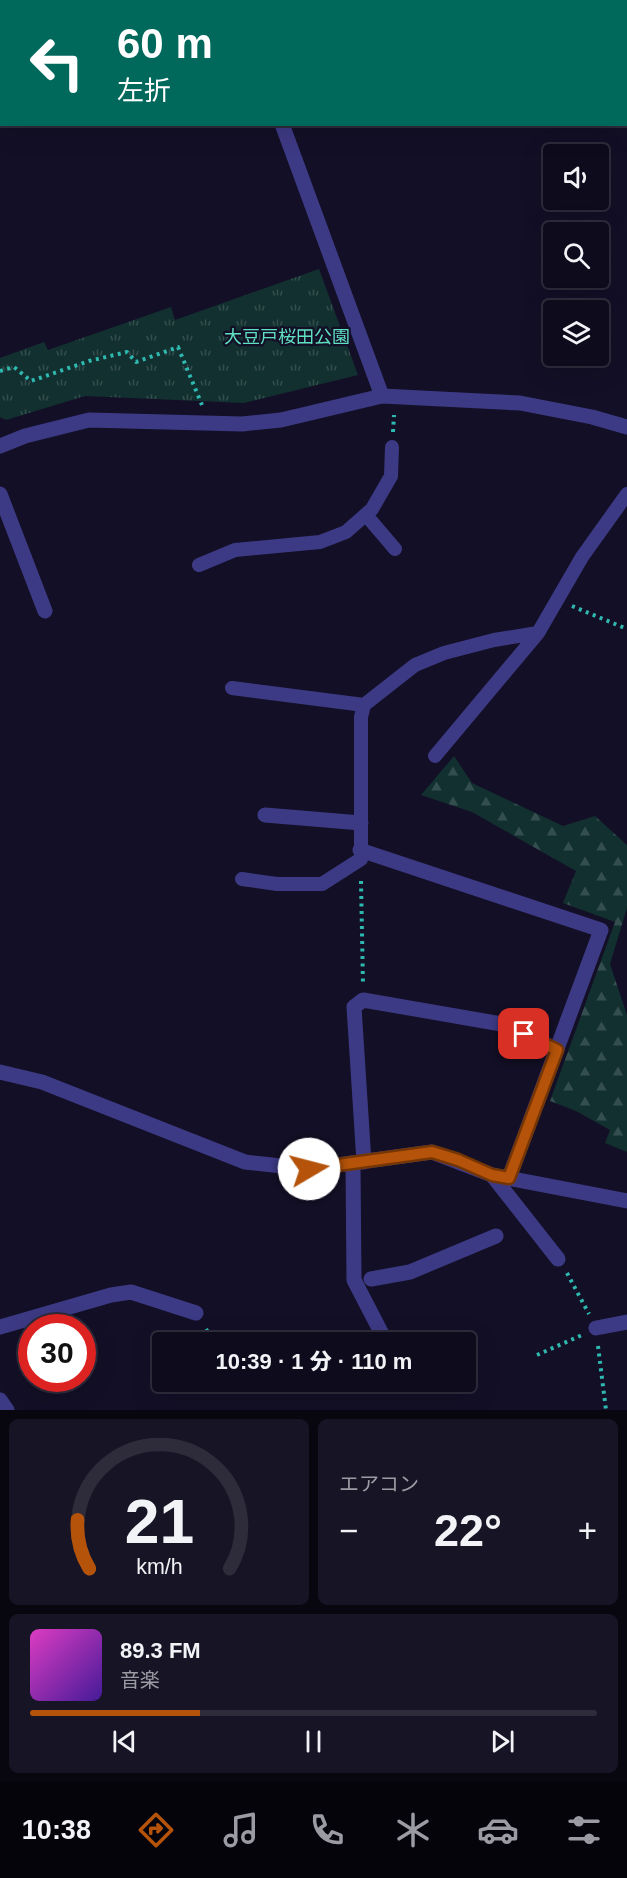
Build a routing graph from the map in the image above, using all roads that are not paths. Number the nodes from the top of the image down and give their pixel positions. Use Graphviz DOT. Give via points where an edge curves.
graph roads {
  1 [pos="283,126"];
  2 [pos="389,397"];
  3 [pos="627,428"];
  4 [pos="0,446"];
  5 [pos="392,447"];
  6 [pos="627,494"];
  7 [pos="0,495"];
  8 [pos="366,515"];
  9 [pos="395,549"];
  10 [pos="199,565"];
  11 [pos="45,611"];
  12 [pos="538,633"];
  13 [pos="232,688"];
  14 [pos="364,705"];
  15 [pos="435,756"];
  16 [pos="265,815"];
  17 [pos="361,824"];
  18 [pos="361,854"];
  19 [pos="242,879"];
  20 [pos="557,1050"];
  21 [pos="0,1072"];
  22 [pos="358,1162"];
  23 [pos="492,1175"];
  24 [pos="509,1178"];
  25 [pos="627,1201"];
  26 [pos="496,1236"];
  27 [pos="558,1259"];
  28 [pos="371,1279"];
  29 [pos="196,1313"];
  30 [pos="627,1322"];
  31 [pos="0,1327"];
  32 [pos="596,1328"];
  33 [pos="381,1332"];
  34 [pos="0,1400"];
  35 [pos="7,1410"];
  1 -- 2 [label="street"];
  2 -- 3 [label="street" via="520,403"];
  2 -- 4 [label="street" via="281,420 242,424 89,420"];
  5 -- 8 [label="lane" via="391,476"];
  6 -- 12 [label="lane" via="582,557"];
  7 -- 11 [label="street"];
  8 -- 9 [label="lane"];
  8 -- 10 [label="lane" via="346,532 320,542 235,550"];
  12 -- 14 [label="lane" via="494,640 415,664"];
  12 -- 15 [label="lane"];
  13 -- 14 [label="lane"];
  14 -- 17 [label="lane"];
  16 -- 17 [label="street"];
  17 -- 18 [label="lane"];
  18 -- 19 [label="lane" via="322,884"];
  18 -- 20 [label="street" via="601,930"];
  20 -- 22 [label="street" via="507,1025 363,1000 354,1007"];
  20 -- 24 [label="street"];
  21 -- 22 [label="street" via="42,1082 245,1162 309,1169"];
  22 -- 23 [label="street" via="432,1152"];
  22 -- 33 [label="street" via="354,1280"];
  23 -- 24 [label="street"];
  23 -- 27 [label="street"];
  24 -- 25 [label="street"];
  26 -- 28 [label="street" via="410,1272"];
  29 -- 31 [label="street" via="131,1292"];
  30 -- 32 [label="street"];
  34 -- 35 [label="street"];
}
